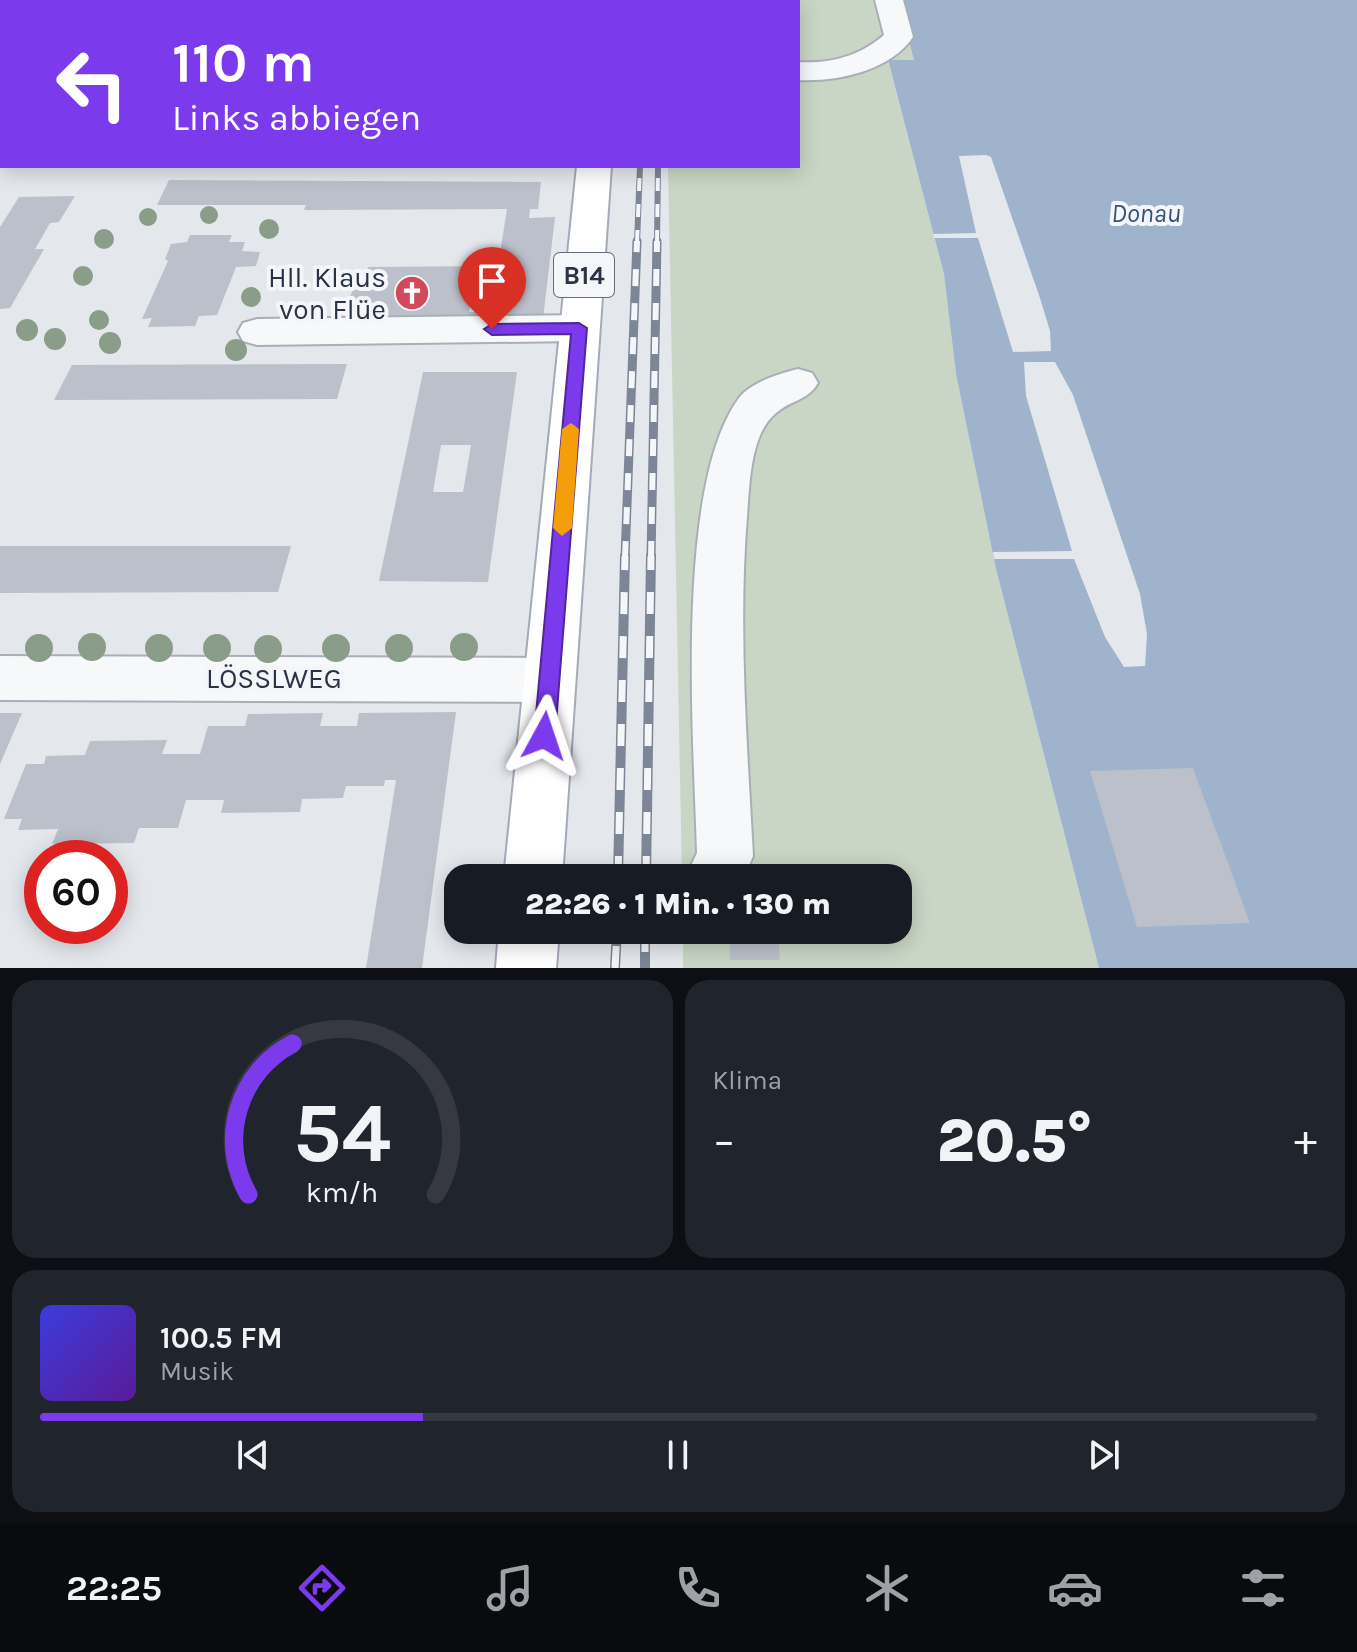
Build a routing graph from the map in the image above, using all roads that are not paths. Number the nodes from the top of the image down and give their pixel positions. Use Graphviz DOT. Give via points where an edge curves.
graph roads {
  1 [pos="889,0"];
  2 [pos="800,71"];
  3 [pos="594,168"];
  4 [pos="579,328"];
  5 [pos="257,332"];
  6 [pos="798,383"];
  7 [pos="0,678"];
  8 [pos="549,680"];
  9 [pos="534,864"];
  10 [pos="721,864"];
  11 [pos="528,944"];
  12 [pos="526,968"];
  1 -- 2 [label="street" via="899,37 887,49 843,67"];
  3 -- 4 [label="main road, B14"];
  4 -- 5 [label="street"];
  4 -- 8 [label="main road, B14"];
  6 -- 10 [label="street" via="754,407 740,430 728,483 718,564 725,856"];
  7 -- 8 [label="street, LÖSSLWEG"];
  8 -- 9 [label="main road, B14"];
  11 -- 12 [label="main road"];
}
